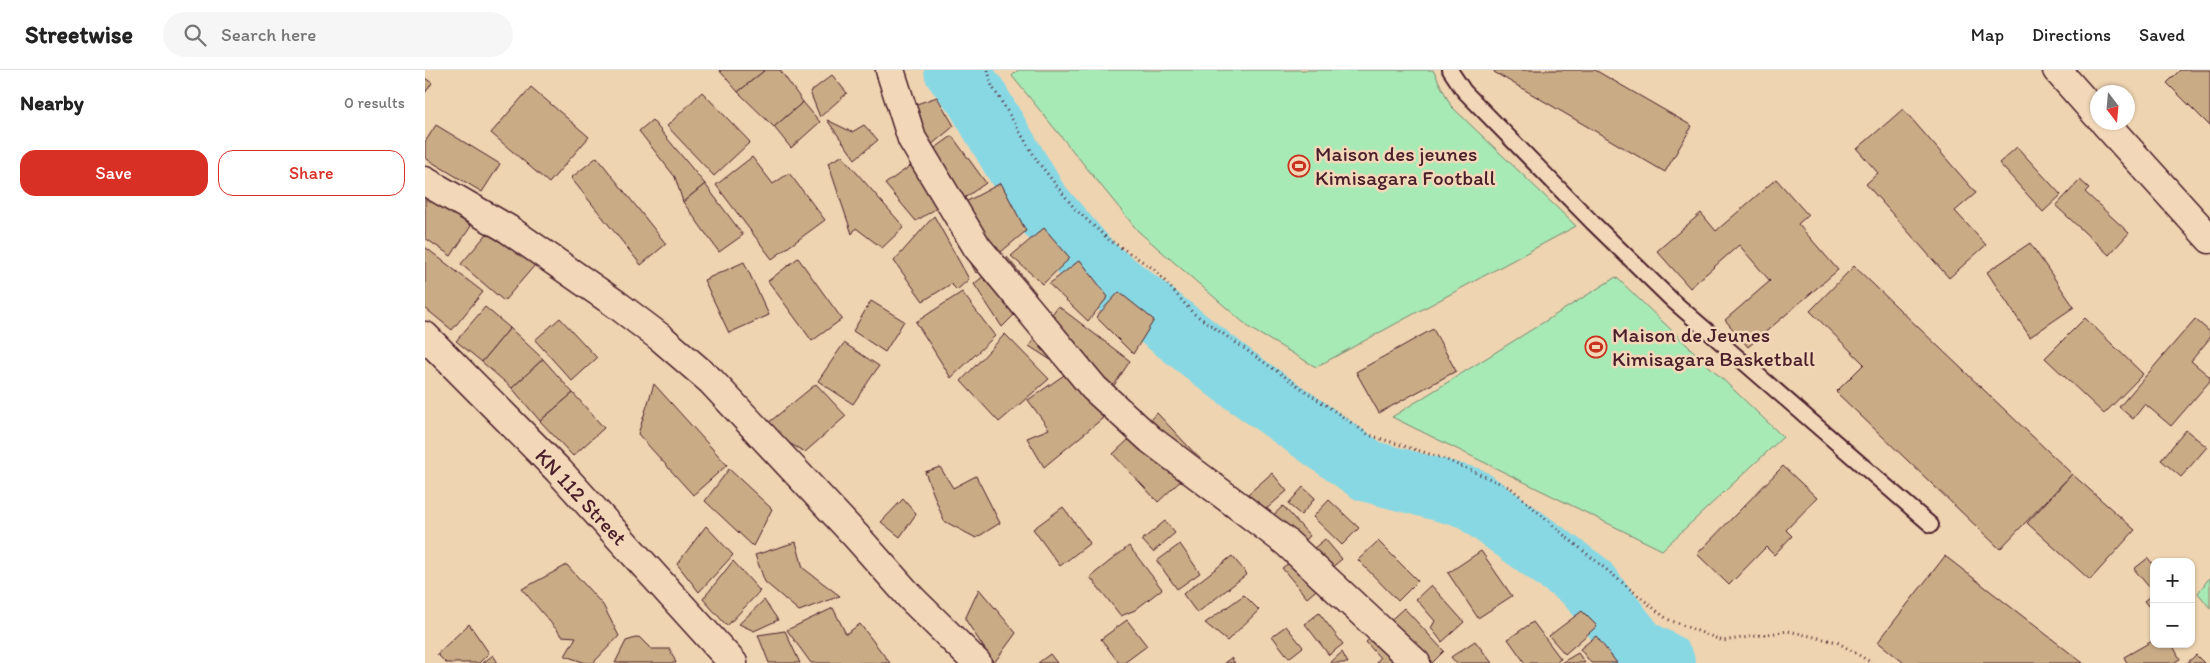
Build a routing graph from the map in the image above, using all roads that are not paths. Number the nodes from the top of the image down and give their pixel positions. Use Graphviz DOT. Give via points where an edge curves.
graph roads {
  1 [pos="890,70"];
  2 [pos="1449,70"];
  3 [pos="2057,70"];
  4 [pos="2090,107"];
  5 [pos="2111,130"];
  6 [pos="425,181"];
  7 [pos="2210,239"];
  8 [pos="425,336"];
  9 [pos="1931,526"];
  10 [pos="733,663"];
  11 [pos="977,663"];
  12 [pos="1416,663"];
  1 -- 12 [label="street" via="911,139 977,247 1094,388 1151,440 1286,542"];
  2 -- 9 [label="lane" via="1471,98 1673,301"];
  3 -- 4 [label="street"];
  5 -- 7 [label="street"];
  6 -- 11 [label="street" via="508,229 608,298 711,381 913,599"];
  8 -- 10 [label="street, KN 112 Street" via="558,470"];
}
